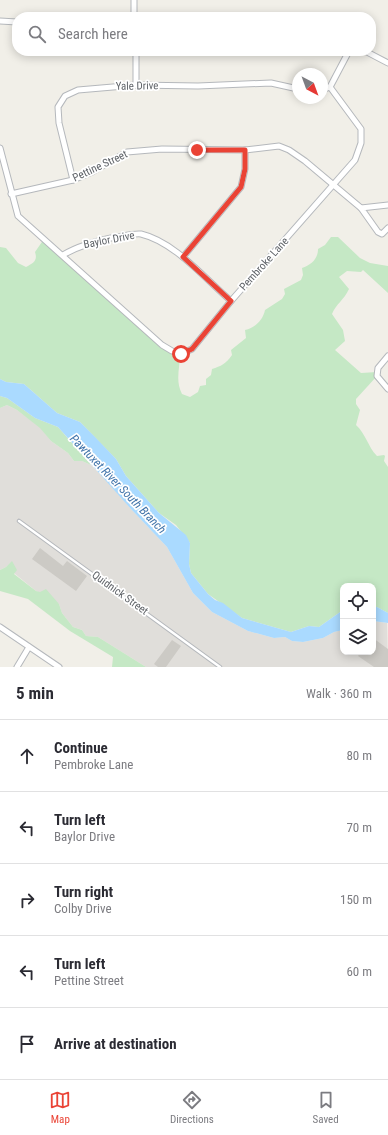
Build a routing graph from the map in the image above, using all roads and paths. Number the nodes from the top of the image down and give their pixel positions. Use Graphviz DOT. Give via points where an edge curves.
graph roads {
  1 [pos="134,0"];
  2 [pos="134,12"];
  3 [pos="0,21"];
  4 [pos="12,22"];
  5 [pos="136,56"];
  6 [pos="346,56"];
  7 [pos="375,56"];
  8 [pos="388,63"];
  9 [pos="136,84"];
  10 [pos="330,87"];
  11 [pos="292,88"];
  12 [pos="0,148"];
  13 [pos="245,150"];
  14 [pos="73,180"];
  15 [pos="333,186"];
  16 [pos="11,194"];
  17 [pos="388,205"];
  18 [pos="361,208"];
  19 [pos="388,228"];
  20 [pos="63,255"];
  21 [pos="183,257"];
  22 [pos="231,301"];
  23 [pos="388,356"];
  24 [pos="388,389"];
  25 [pos="19,521"];
  26 [pos="0,627"];
  27 [pos="29,647"];
  28 [pos="17,667"];
  29 [pos="59,667"];
  30 [pos="220,667"];
  1 -- 2 [label="street"];
  3 -- 4 [label="street"];
  5 -- 9 [label="street"];
  6 -- 10 [label="street"];
  7 -- 8 [label="street"];
  9 -- 11 [label="street, Yale Drive" via="198,86 271,83"];
  9 -- 14 [label="street, Yale Drive" via="78,90 65,96 58,107 58,112"];
  10 -- 15 [label="street, Pembroke Lane" via="361,129 361,143 355,160"];
  12 -- 16 [label="street, Pembroke Lane"];
  13 -- 14 [label="street, Pettine Street" via="162,149 127,152"];
  13 -- 15 [label="street, Pettine Street" via="279,146 289,150"];
  13 -- 21 [label="street" via="245,169 241,187"];
  14 -- 16 [label="street, Pettine Street"];
  15 -- 18 [label="street, Pettine Street"];
  15 -- 22 [label="street, Pembroke Lane"];
  16 -- 20 [label="street, Pembroke Lane" via="18,216"];
  17 -- 18 [label="street"];
  18 -- 19 [label="street, Pettine Street" via="378,232 382,234"];
  20 -- 21 [label="street, Baylor Drive" via="77,247 102,240 140,234 156,239"];
  20 -- 22 [label="street, Pembroke Lane" via="162,345 181,354 192,349"];
  21 -- 22 [label="street, Baylor Drive"];
  23 -- 24 [label="street" via="377,373"];
  25 -- 30 [label="lane, Quidnick Street"];
  26 -- 27 [label="street"];
  27 -- 28 [label="street"];
  27 -- 29 [label="street"];
}
